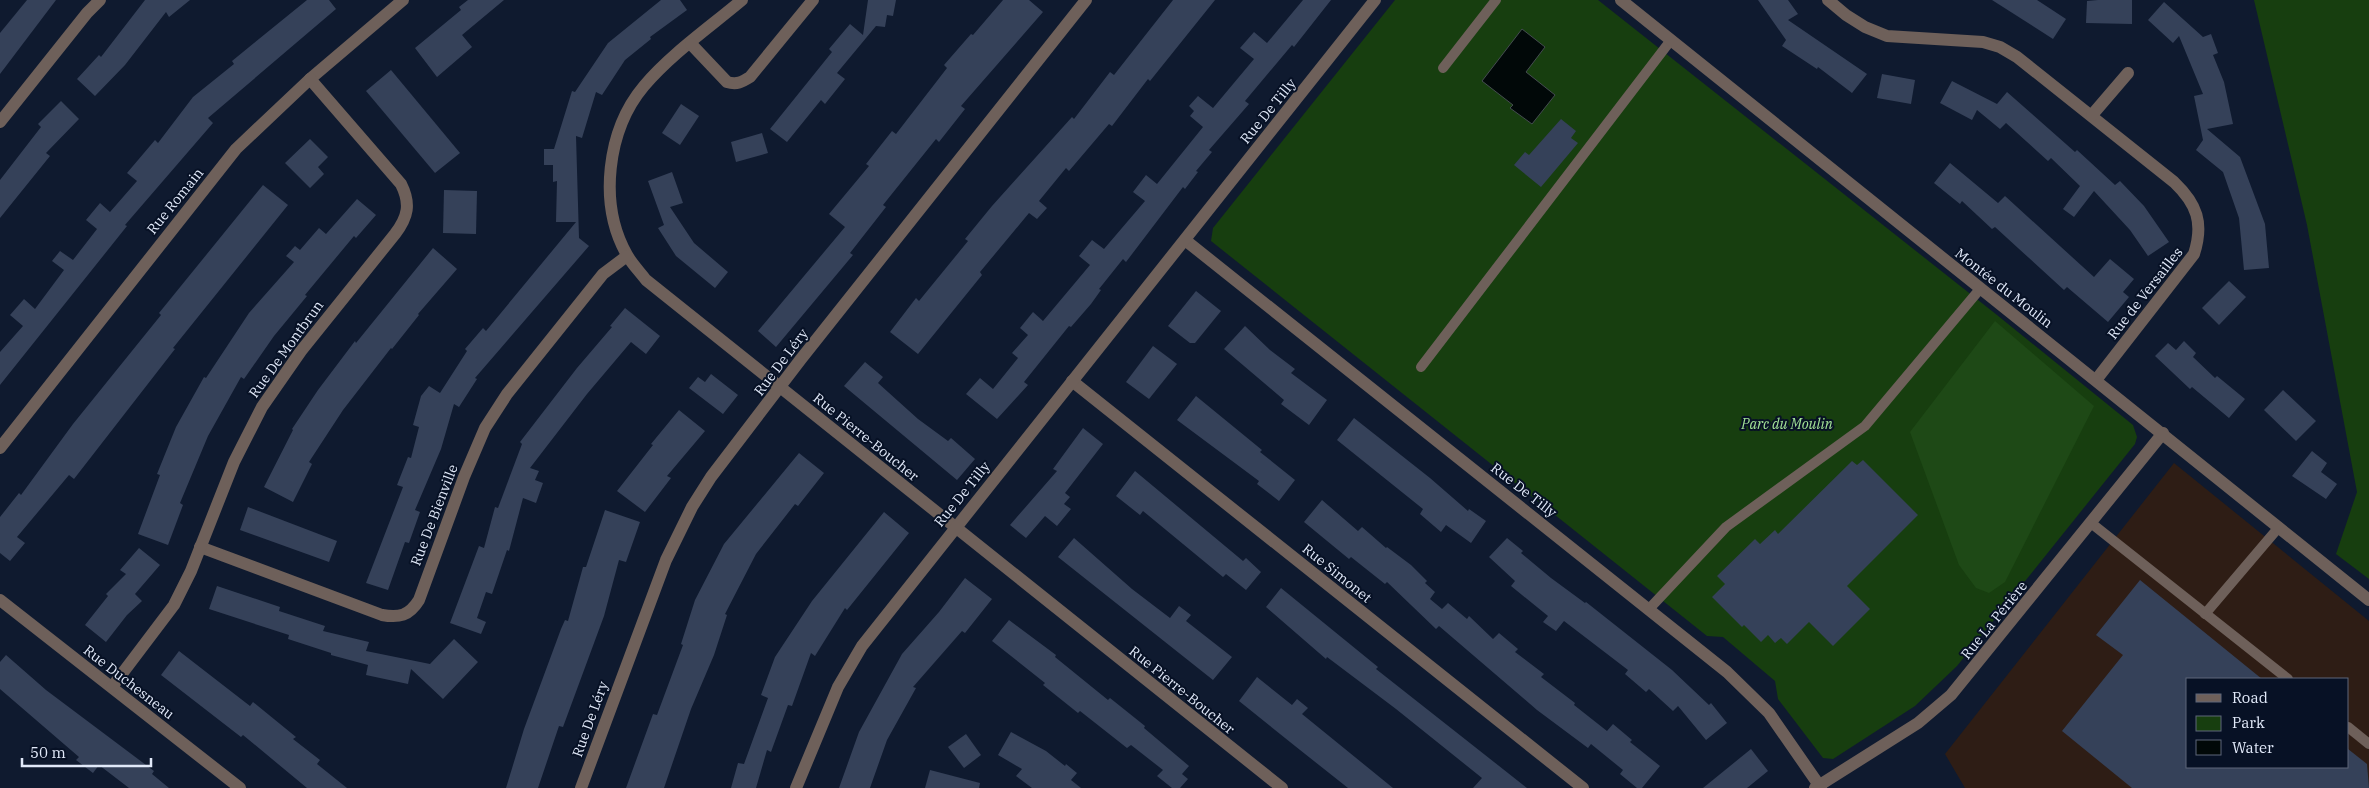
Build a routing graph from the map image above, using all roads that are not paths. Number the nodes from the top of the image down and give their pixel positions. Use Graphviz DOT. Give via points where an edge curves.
graph roads {
  1 [pos="100,0"];
  2 [pos="403,0"];
  3 [pos="742,0"];
  4 [pos="813,0"];
  5 [pos="1086,0"];
  6 [pos="1376,0"];
  7 [pos="1496,0"];
  8 [pos="1621,0"];
  9 [pos="1828,0"];
  10 [pos="1672,40"];
  11 [pos="691,44"];
  12 [pos="1443,68"];
  13 [pos="2128,73"];
  14 [pos="310,79"];
  15 [pos="2092,115"];
  16 [pos="0,122"];
  17 [pos="1185,240"];
  18 [pos="627,256"];
  19 [pos="1980,288"];
  20 [pos="1421,366"];
  21 [pos="2096,380"];
  22 [pos="1072,381"];
  23 [pos="780,388"];
  24 [pos="2163,433"];
  25 [pos="0,448"];
  26 [pos="2091,523"];
  27 [pos="955,527"];
  28 [pos="2279,527"];
  29 [pos="200,547"];
  30 [pos="0,600"];
  31 [pos="2369,600"];
  32 [pos="1649,609"];
  33 [pos="2205,614"];
  34 [pos="2287,678"];
  35 [pos="112,687"];
  36 [pos="2349,728"];
  37 [pos="2369,744"];
  38 [pos="1819,787"];
  39 [pos="240,788"];
  40 [pos="581,788"];
  41 [pos="796,788"];
  42 [pos="1282,788"];
  43 [pos="1582,788"];
  1 -- 16 [label="street"];
  2 -- 14 [label="street, Rue Romain"];
  3 -- 11 [label="street, Rue Pierre-Boucher"];
  4 -- 11 [label="street" via="742,83 727,82"];
  5 -- 23 [label="street, Rue De Léry"];
  6 -- 17 [label="street, Rue De Tilly"];
  7 -- 12 [label="lane"];
  8 -- 10 [label="street, Montée du Moulin"];
  9 -- 15 [label="street, Rue de Versailles" via="1846,16 1887,36 1983,42 2000,47"];
  10 -- 19 [label="street, Montée du Moulin"];
  10 -- 20 [label="lane"];
  11 -- 18 [label="street, Rue Pierre-Boucher" via="644,87 624,116 618,133 610,188 616,223"];
  13 -- 15 [label="street"];
  14 -- 25 [label="street, Rue Romain" via="236,149"];
  14 -- 29 [label="street, Rue De Montbrun" via="401,184 408,204 407,216 262,407 234,462"];
  15 -- 21 [label="street, Rue de Versailles" via="2185,192 2193,203 2199,228 2199,240 2191,260"];
  17 -- 22 [label="street, Rue De Tilly"];
  17 -- 32 [label="street, Rue De Tilly"];
  18 -- 23 [label="street, Rue Pierre-Boucher" via="646,280"];
  18 -- 29 [label="street, Rue De Bienville" via="603,274 508,394 486,428 464,477 419,600 407,614 400,617 382,615"];
  19 -- 21 [label="street, Montée du Moulin"];
  19 -- 32 [label="lane" via="1865,426 1726,527"];
  21 -- 24 [label="street, Montée du Moulin"];
  22 -- 27 [label="street, Rue De Tilly"];
  22 -- 43 [label="street, Rue Simonet"];
  23 -- 27 [label="street, Rue Pierre-Boucher"];
  23 -- 40 [label="street, Rue De Léry" via="692,507 666,560"];
  24 -- 26 [label="street, Rue La Périère"];
  24 -- 28 [label="street, Montée du Moulin"];
  26 -- 33 [label="lane"];
  26 -- 38 [label="street, Rue La Périère" via="1952,696 1918,723"];
  27 -- 41 [label="street, Rue De Tilly" via="849,667"];
  27 -- 42 [label="street, Rue Pierre-Boucher"];
  28 -- 31 [label="street, Montée du Moulin"];
  28 -- 33 [label="lane"];
  29 -- 35 [label="street, Rue De Montbrun" via="174,605"];
  30 -- 35 [label="street, Rue Duchesneau"];
  32 -- 38 [label="street, Rue De Tilly" via="1752,694 1783,731"];
  33 -- 34 [label="lane"];
  35 -- 39 [label="street, Rue Duchesneau"];
  36 -- 37 [label="lane"];
}
